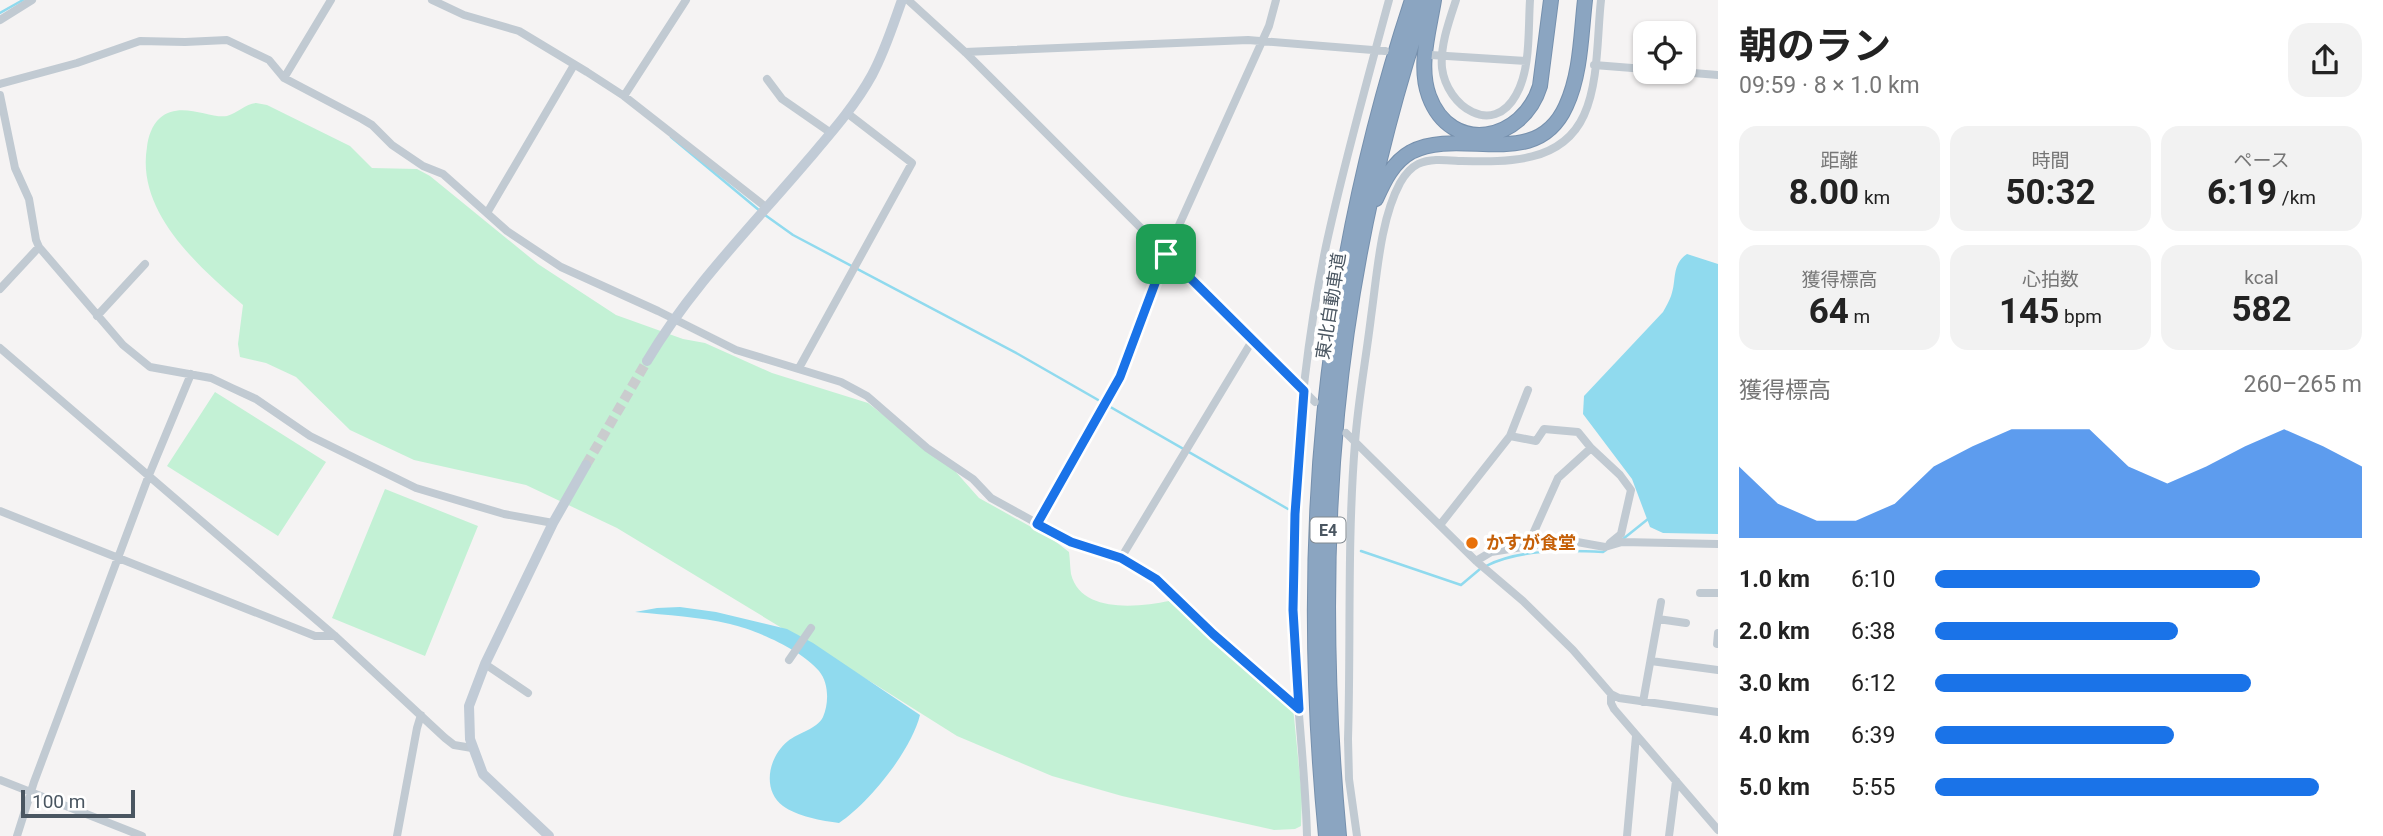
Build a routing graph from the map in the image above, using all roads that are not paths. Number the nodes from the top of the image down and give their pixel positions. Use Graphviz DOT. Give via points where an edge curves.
graph roads {
  1 [pos="32,0"];
  2 [pos="331,0"];
  3 [pos="432,0"];
  4 [pos="685,0"];
  5 [pos="902,0"];
  6 [pos="908,0"];
  7 [pos="1276,0"];
  8 [pos="1390,0"];
  9 [pos="1412,0"];
  10 [pos="1426,0"];
  11 [pos="1434,0"];
  12 [pos="1456,0"];
  13 [pos="1530,0"];
  14 [pos="1551,0"];
  15 [pos="1585,0"];
  16 [pos="1601,0"];
  17 [pos="0,20"];
  18 [pos="1261,41"];
  19 [pos="1374,51"];
  20 [pos="1385,51"];
  21 [pos="965,52"];
  22 [pos="1431,55"];
  23 [pos="1442,56"];
  24 [pos="1526,61"];
  25 [pos="574,65"];
  26 [pos="1594,65"];
  27 [pos="1633,68"];
  28 [pos="1696,73"];
  29 [pos="1718,75"];
  30 [pos="284,78"];
  31 [pos="767,79"];
  32 [pos="0,84"];
  33 [pos="0,95"];
  34 [pos="624,96"];
  35 [pos="847,113"];
  36 [pos="1480,114"];
  37 [pos="1479,130"];
  38 [pos="831,133"];
  39 [pos="767,208"];
  40 [pos="487,213"];
  41 [pos="1364,226"];
  42 [pos="39,247"];
  43 [pos="1166,254"];
  44 [pos="145,264"];
  45 [pos="0,289"];
  46 [pos="97,316"];
  47 [pos="673,319"];
  48 [pos="1252,341"];
  49 [pos="0,348"];
  50 [pos="648,361"];
  51 [pos="799,368"];
  52 [pos="191,374"];
  53 [pos="1528,390"];
  54 [pos="1304,391"];
  55 [pos="1315,402"];
  56 [pos="1346,433"];
  57 [pos="1510,436"];
  58 [pos="1355,442"];
  59 [pos="1591,448"];
  60 [pos="586,465"];
  61 [pos="149,475"];
  62 [pos="0,511"];
  63 [pos="553,523"];
  64 [pos="1037,524"];
  65 [pos="1440,525"];
  66 [pos="1718,544"];
  67 [pos="1528,545"];
  68 [pos="1605,548"];
  69 [pos="1121,558"];
  70 [pos="119,559"];
  71 [pos="1476,561"];
  72 [pos="1700,593"];
  73 [pos="1718,593"];
  74 [pos="1661,602"];
  75 [pos="1658,619"];
  76 [pos="1686,623"];
  77 [pos="811,628"];
  78 [pos="1718,633"];
  79 [pos="335,636"];
  80 [pos="1717,644"];
  81 [pos="789,660"];
  82 [pos="1651,661"];
  83 [pos="485,664"];
  84 [pos="1718,670"];
  85 [pos="528,693"];
  86 [pos="1612,694"];
  87 [pos="1643,702"];
  88 [pos="1299,709"];
  89 [pos="1718,712"];
  90 [pos="421,715"];
  91 [pos="1636,736"];
  92 [pos="472,748"];
  93 [pos="0,780"];
  94 [pos="1676,781"];
  95 [pos="30,792"];
  96 [pos="1718,830"];
  97 [pos="17,836"];
  98 [pos="142,836"];
  99 [pos="397,836"];
  100 [pos="549,836"];
  101 [pos="1307,836"];
  102 [pos="1326,836"];
  103 [pos="1339,836"];
  104 [pos="1357,836"];
  105 [pos="1627,836"];
  106 [pos="1669,836"];
  1 -- 17 [label="street"];
  2 -- 30 [label="street"];
  3 -- 25 [label="street" via="519,31"];
  4 -- 34 [label="street"];
  5 -- 35 [label="street" via="872,76"];
  6 -- 21 [label="street"];
  7 -- 18 [label="street"];
  8 -- 19 [label="street"];
  9 -- 102 [label="highway, 東北自動車道 / E4" via="1351,223 1324,400 1314,583 1316,708"];
  10 -- 41 [label="highway, 東北自動車道 / E4" via="1390,116"];
  11 -- 14 [label="highway" via="1424,72 1430,99 1454,127 1481,135 1514,125 1531,108 1540,86"];
  12 -- 23 [label="street"];
  13 -- 24 [label="street"];
  15 -- 41 [label="highway" via="1575,77 1566,107 1553,125 1523,143 1437,145 1412,152 1391,172"];
  16 -- 26 [label="street"];
  18 -- 19 [label="street"];
  18 -- 21 [label="street"];
  18 -- 43 [label="street"];
  19 -- 20 [label="street"];
  19 -- 54 [label="street" via="1326,249"];
  21 -- 43 [label="street"];
  22 -- 23 [label="street"];
  23 -- 24 [label="street"];
  23 -- 36 [label="street" via="1452,96 1464,108"];
  24 -- 36 [label="street" via="1511,104"];
  25 -- 34 [label="street"];
  25 -- 40 [label="street"];
  26 -- 27 [label="street"];
  26 -- 58 [label="street" via="1584,115 1561,144 1522,160 1478,156 1419,163 1399,184 1382,246"];
  28 -- 29 [label="street"];
  30 -- 32 [label="street" via="269,60 227,40 147,40"];
  30 -- 40 [label="street" via="372,125 392,145 443,174"];
  31 -- 38 [label="street" via="782,99"];
  33 -- 42 [label="street" via="15,168 29,199"];
  34 -- 39 [label="street"];
  35 -- 38 [label="street"];
  35 -- 51 [label="street" via="912,163"];
  36 -- 37 [label="street"];
  38 -- 39 [label="street"];
  39 -- 47 [label="street"];
  40 -- 47 [label="street" via="561,267"];
  41 -- 103 [label="highway, 東北自動車道 / E4" via="1342,358 1328,517 1329,693"];
  42 -- 45 [label="street"];
  42 -- 46 [label="street"];
  43 -- 48 [label="street"];
  43 -- 64 [label="street" via="1120,377"];
  44 -- 46 [label="street"];
  46 -- 52 [label="street" via="144,364"];
  47 -- 50 [label="street"];
  47 -- 51 [label="street" via="736,350"];
  48 -- 54 [label="street"];
  48 -- 69 [label="street"];
  49 -- 61 [label="street"];
  51 -- 64 [label="street" via="867,396 927,447 973,478 991,498"];
  52 -- 61 [label="street"];
  52 -- 63 [label="street" via="256,399 310,436 416,488"];
  53 -- 57 [label="street"];
  54 -- 55 [label="street"];
  54 -- 88 [label="street" via="1293,598"];
  56 -- 58 [label="street"];
  57 -- 59 [label="street" via="1536,441 1545,429 1578,432"];
  57 -- 65 [label="street"];
  58 -- 65 [label="street"];
  58 -- 104 [label="street" via="1348,739"];
  59 -- 67 [label="street" via="1558,478"];
  59 -- 68 [label="street" via="1631,490 1621,534"];
  60 -- 63 [label="street"];
  61 -- 70 [label="street"];
  61 -- 79 [label="street"];
  62 -- 70 [label="street"];
  63 -- 83 [label="street"];
  64 -- 69 [label="street" via="1071,542"];
  65 -- 71 [label="street"];
  66 -- 68 [label="street" via="1622,542"];
  67 -- 68 [label="street" via="1566,540"];
  67 -- 71 [label="street" via="1491,552"];
  69 -- 88 [label="street" via="1156,579"];
  70 -- 79 [label="street" via="315,636"];
  70 -- 95 [label="street"];
  71 -- 86 [label="street" via="1523,601"];
  72 -- 73 [label="street"];
  74 -- 75 [label="street"];
  75 -- 76 [label="street"];
  75 -- 82 [label="street"];
  77 -- 81 [label="street"];
  78 -- 80 [label="street"];
  79 -- 90 [label="street"];
  82 -- 84 [label="street"];
  82 -- 87 [label="street"];
  83 -- 85 [label="street"];
  83 -- 92 [label="street" via="470,706"];
  86 -- 87 [label="street"];
  86 -- 91 [label="street" via="1614,709"];
  87 -- 89 [label="street"];
  88 -- 101 [label="street"];
  90 -- 92 [label="street" via="451,743"];
  90 -- 99 [label="street"];
  91 -- 94 [label="street"];
  91 -- 105 [label="street"];
  92 -- 100 [label="street" via="482,774"];
  93 -- 95 [label="street"];
  94 -- 96 [label="street"];
  94 -- 106 [label="street"];
  95 -- 97 [label="street"];
  95 -- 98 [label="street"];
}
